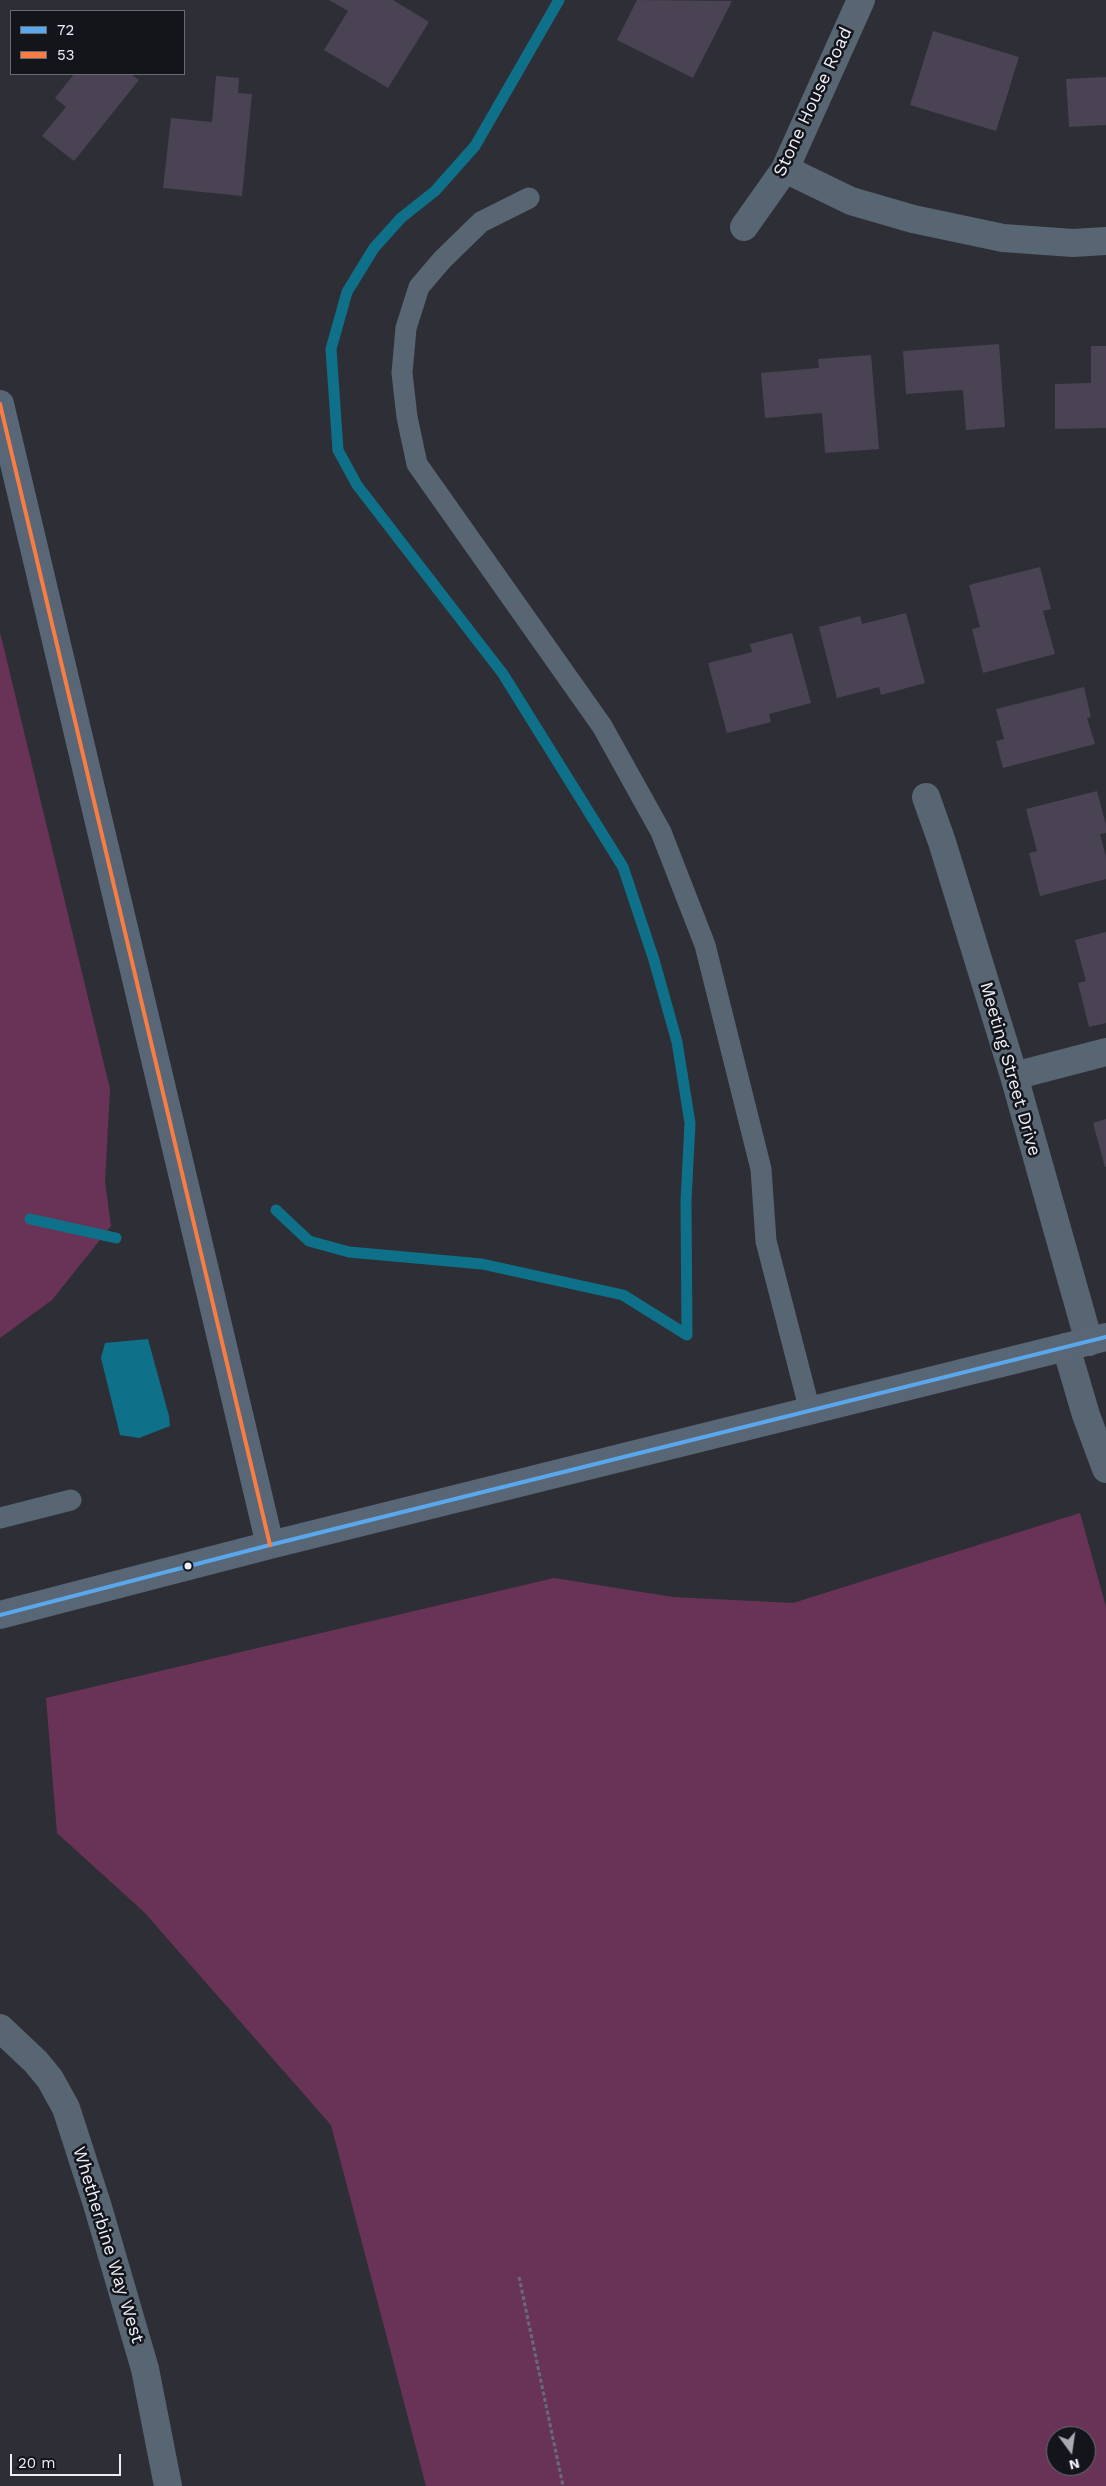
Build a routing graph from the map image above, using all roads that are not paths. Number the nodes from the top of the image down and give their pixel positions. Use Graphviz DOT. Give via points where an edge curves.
graph roads {
  1 [pos="861,0"];
  2 [pos="785,169"];
  3 [pos="529,198"];
  4 [pos="744,227"];
  5 [pos="1106,241"];
  6 [pos="0,404"];
  7 [pos="926,797"];
  8 [pos="1106,1052"];
  9 [pos="1014,1076"];
  10 [pos="1087,1342"];
  11 [pos="810,1411"];
  12 [pos="1106,1469"];
  13 [pos="71,1500"];
  14 [pos="0,1518"];
  15 [pos="270,1544"];
  16 [pos="0,1615"];
  17 [pos="0,2028"];
  18 [pos="168,2486"];
  1 -- 2 [label="street, Stone House Road"];
  2 -- 4 [label="street, Stone House Road"];
  2 -- 5 [label="street" via="851,200 913,220 1003,238 1073,243"];
  3 -- 11 [label="lane" via="481,222 419,287 406,328 402,373 417,464 602,726 661,832 705,945 761,1169 766,1241"];
  6 -- 15 [label="street"];
  7 -- 9 [label="street, Meeting Street Drive"];
  8 -- 9 [label="street"];
  9 -- 10 [label="street, Meeting Street Drive"];
  10 -- 11 [label="street"];
  10 -- 12 [label="street, Meeting Street Drive" via="1086,1415"];
  11 -- 15 [label="street"];
  13 -- 14 [label="lane"];
  15 -- 16 [label="street"];
  17 -- 18 [label="street, Whetherbine Way West" via="36,2062 66,2108 98,2204 145,2369"];
}
